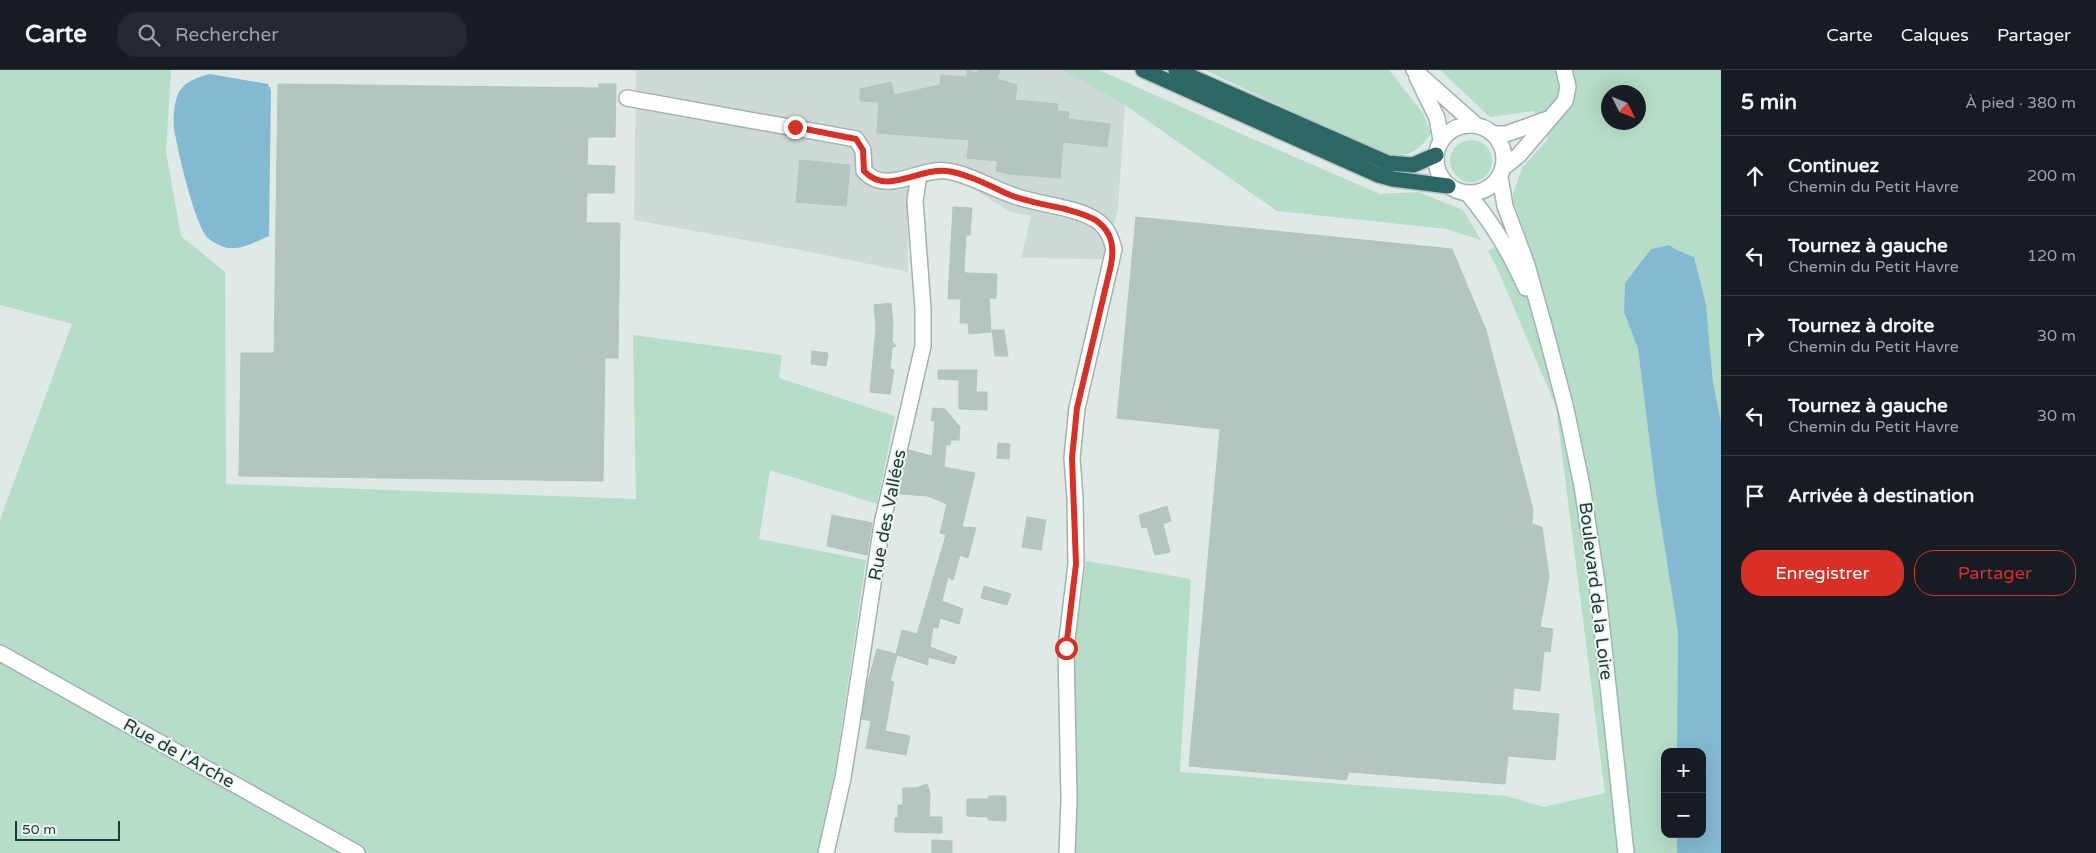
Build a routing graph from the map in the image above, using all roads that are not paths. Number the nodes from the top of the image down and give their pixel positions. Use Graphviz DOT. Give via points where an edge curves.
graph roads {
  1 [pos="1143,70"];
  2 [pos="1176,70"];
  3 [pos="1414,70"];
  4 [pos="1564,70"];
  5 [pos="627,98"];
  6 [pos="1550,118"];
  7 [pos="1476,126"];
  8 [pos="1494,134"];
  9 [pos="1441,140"];
  10 [pos="1436,155"];
  11 [pos="1502,172"];
  12 [pos="919,175"];
  13 [pos="1448,186"];
  14 [pos="1468,194"];
  15 [pos="1546,333"];
  16 [pos="0,653"];
  17 [pos="357,853"];
  18 [pos="826,853"];
  19 [pos="1067,853"];
  20 [pos="1626,853"];
  1 -- 13 [label="highway" via="1371,172 1393,179"];
  2 -- 10 [label="highway" via="1388,163 1413,165"];
  3 -- 7 [label="street"];
  3 -- 9 [label="street" via="1437,118"];
  4 -- 6 [label="street" via="1568,87 1565,101"];
  5 -- 12 [label="street" via="856,139 863,150 864,171 870,177 879,182"];
  6 -- 8 [label="street" via="1506,134"];
  6 -- 11 [label="street"];
  7 -- 8 [label="street"];
  7 -- 9 [label="street" via="1456,128"];
  8 -- 11 [label="street" via="1503,150"];
  9 -- 10 [label="street"];
  10 -- 13 [label="street" via="1438,172"];
  11 -- 14 [label="street" via="1486,190"];
  11 -- 15 [label="street, Boulevard de la Loire" via="1505,206 1527,265"];
  12 -- 18 [label="street, Rue des Vallées" via="915,201 923,346 882,524 849,741"];
  12 -- 19 [label="street" via="936,170 950,171 1013,196 1080,213 1096,220 1112,239 1114,249 1077,408 1072,458 1076,564 1066,648"];
  13 -- 14 [label="street"];
  14 -- 15 [label="street, Boulevard de la Loire" via="1492,223 1514,262"];
  15 -- 20 [label="street, Boulevard de la Loire" via="1584,496 1597,583"];
  16 -- 17 [label="street, Rue de l'Arche"];
}
